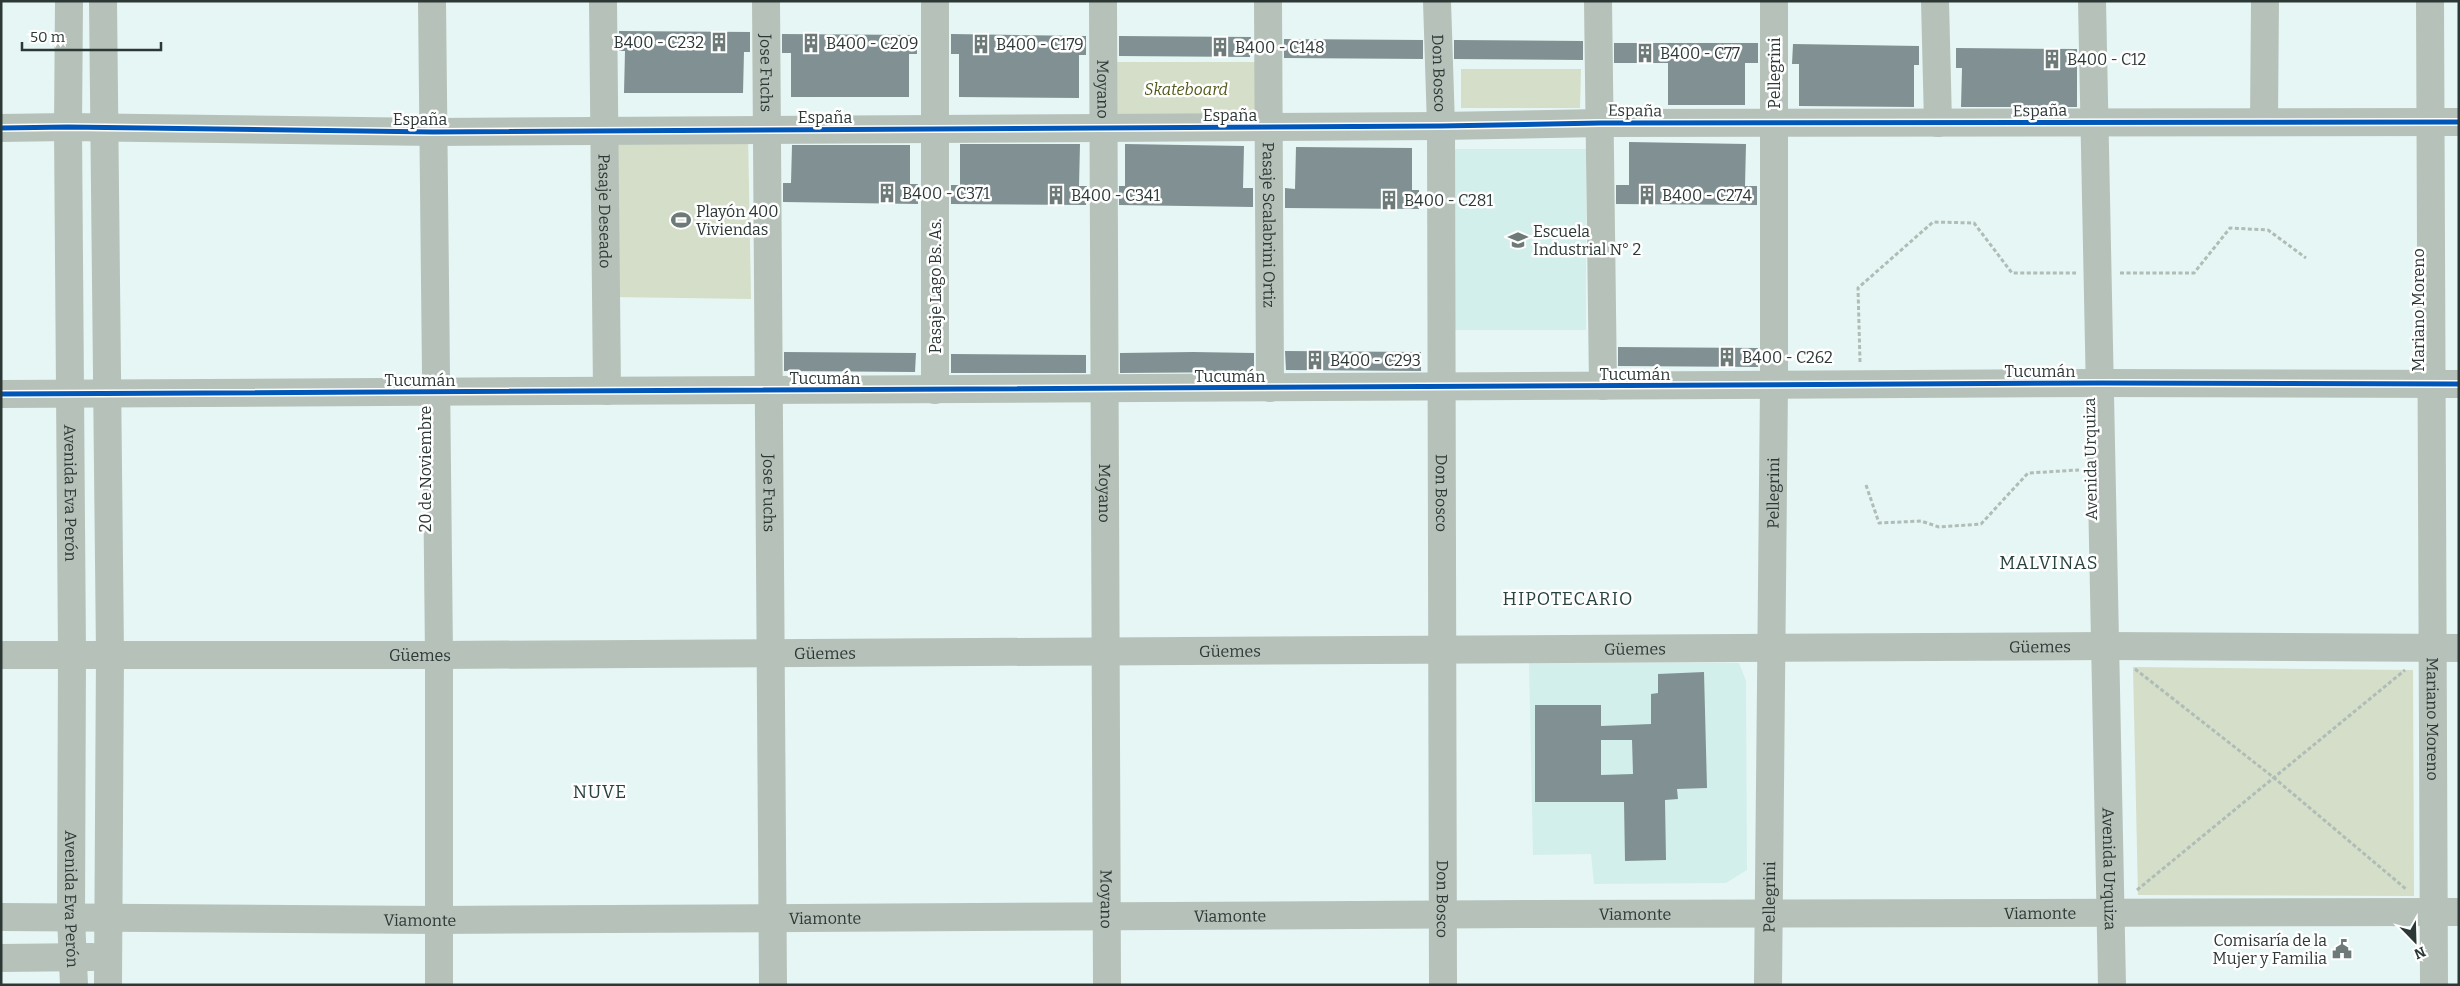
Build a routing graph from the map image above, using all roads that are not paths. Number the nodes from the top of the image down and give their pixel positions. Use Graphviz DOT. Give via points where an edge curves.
graph roads {
  1 [pos="69,1"];
  2 [pos="103,1"];
  3 [pos="432,1"];
  4 [pos="603,1"];
  5 [pos="766,1"];
  6 [pos="935,1"];
  7 [pos="1103,1"];
  8 [pos="1268,1"];
  9 [pos="1437,1"];
  10 [pos="1598,1"];
  11 [pos="1774,1"];
  12 [pos="1935,1"];
  13 [pos="2092,1"];
  14 [pos="2265,1"];
  15 [pos="2430,1"];
  16 [pos="2264,121"];
  17 [pos="2093,122"];
  18 [pos="2430,122"];
  19 [pos="2459,122"];
  20 [pos="1600,123"];
  21 [pos="1938,123"];
  22 [pos="1774,124"];
  23 [pos="1441,126"];
  24 [pos="68,127"];
  25 [pos="1268,127"];
  26 [pos="1,128"];
  27 [pos="103,128"];
  28 [pos="1103,128"];
  29 [pos="935,129"];
  30 [pos="767,130"];
  31 [pos="604,131"];
  32 [pos="433,132"];
  33 [pos="2101,383"];
  34 [pos="2431,384"];
  35 [pos="2459,384"];
  36 [pos="1774,385"];
  37 [pos="1603,386"];
  38 [pos="1441,387"];
  39 [pos="1270,388"];
  40 [pos="1104,389"];
  41 [pos="768,390"];
  42 [pos="934,390"];
  43 [pos="607,391"];
  44 [pos="107,392"];
  45 [pos="437,392"];
  46 [pos="71,393"];
  47 [pos="1,394"];
  48 [pos="2106,646"];
  49 [pos="2446,648"];
  50 [pos="1770,649"];
  51 [pos="1442,651"];
  52 [pos="1105,652"];
  53 [pos="770,653"];
  54 [pos="110,654"];
  55 [pos="1,655"];
  56 [pos="72,655"];
  57 [pos="439,655"];
  58 [pos="2111,912"];
  59 [pos="2446,912"];
  60 [pos="1768,914"];
  61 [pos="1442,915"];
  62 [pos="1105,917"];
  63 [pos="1,918"];
  64 [pos="71,918"];
  65 [pos="110,918"];
  66 [pos="771,918"];
  67 [pos="439,920"];
  68 [pos="108,956"];
  69 [pos="1,958"];
  70 [pos="73,958"];
  71 [pos="74,985"];
  72 [pos="108,985"];
  73 [pos="439,985"];
  74 [pos="773,985"];
  75 [pos="1107,985"];
  76 [pos="1443,985"];
  77 [pos="1768,985"];
  78 [pos="2112,985"];
  79 [pos="2434,985"];
  1 -- 24 [label="street, Avenida Eva Perón"];
  2 -- 27 [label="street"];
  3 -- 32 [label="street, 20 de Noviembre"];
  4 -- 31 [label="street, Pasaje Deseado"];
  5 -- 30 [label="street, Jose Fuchs"];
  6 -- 29 [label="street, Pasaje Lago Bs. As."];
  7 -- 28 [label="street, Moyano"];
  8 -- 25 [label="street, Pasaje Scalabrini Ortiz"];
  9 -- 23 [label="street, Don Bosco"];
  10 -- 20 [label="street"];
  11 -- 22 [label="street, Pellegrini"];
  12 -- 21 [label="street"];
  13 -- 17 [label="street, Avenida Urquiza"];
  14 -- 16 [label="street"];
  15 -- 18 [label="street, Mariano Moreno"];
  16 -- 17 [label="street, España"];
  16 -- 18 [label="street, España"];
  17 -- 21 [label="street, España"];
  17 -- 33 [label="street, Avenida Urquiza"];
  18 -- 19 [label="street, España"];
  18 -- 34 [label="street, Mariano Moreno"];
  20 -- 22 [label="street, España"];
  20 -- 23 [label="street, España"];
  20 -- 37 [label="street"];
  21 -- 22 [label="street, España"];
  22 -- 36 [label="street, Pellegrini"];
  23 -- 25 [label="street, España"];
  23 -- 38 [label="street, Don Bosco"];
  24 -- 26 [label="street, España"];
  24 -- 27 [label="street, España"];
  24 -- 46 [label="street, Avenida Eva Perón"];
  25 -- 28 [label="street, España"];
  25 -- 39 [label="street, Pasaje Scalabrini Ortiz"];
  27 -- 32 [label="street, España"];
  27 -- 44 [label="street"];
  28 -- 29 [label="street, España"];
  28 -- 40 [label="street, Moyano"];
  29 -- 30 [label="street, España"];
  29 -- 42 [label="street, Pasaje Lago Bs. As."];
  30 -- 31 [label="street, España"];
  30 -- 41 [label="street, Jose Fuchs"];
  31 -- 32 [label="street, España"];
  31 -- 43 [label="street, Pasaje Deseado"];
  32 -- 45 [label="street, 20 de Noviembre"];
  33 -- 34 [label="street, Tucumán"];
  33 -- 36 [label="street, Tucumán"];
  33 -- 48 [label="street, Avenida Urquiza"];
  34 -- 35 [label="street, Tucumán"];
  34 -- 49 [label="street, Mariano Moreno"];
  36 -- 37 [label="street, Tucumán"];
  36 -- 50 [label="street, Pellegrini"];
  37 -- 38 [label="street, Tucumán"];
  38 -- 39 [label="street, Tucumán"];
  38 -- 51 [label="street, Don Bosco"];
  39 -- 40 [label="street, Tucumán"];
  40 -- 42 [label="street, Tucumán"];
  40 -- 52 [label="street, Moyano"];
  41 -- 42 [label="street, Tucumán"];
  41 -- 43 [label="street, Tucumán"];
  41 -- 53 [label="street, Jose Fuchs"];
  43 -- 45 [label="street, Tucumán"];
  44 -- 45 [label="street, Tucumán"];
  44 -- 46 [label="street, Tucumán"];
  44 -- 54 [label="street"];
  45 -- 57 [label="street, 20 de Noviembre"];
  46 -- 47 [label="street, Tucumán"];
  46 -- 56 [label="street, Avenida Eva Perón"];
  48 -- 49 [label="street, Güemes"];
  48 -- 50 [label="street, Güemes"];
  48 -- 58 [label="street, Avenida Urquiza"];
  49 -- 59 [label="street, Mariano Moreno"];
  50 -- 51 [label="street, Güemes"];
  50 -- 60 [label="street, Pellegrini"];
  51 -- 52 [label="street, Güemes"];
  51 -- 61 [label="street, Don Bosco"];
  52 -- 53 [label="street, Güemes"];
  52 -- 62 [label="street, Moyano"];
  53 -- 57 [label="street, Güemes"];
  53 -- 66 [label="street, Jose Fuchs"];
  54 -- 56 [label="street, Güemes"];
  54 -- 57 [label="street, Güemes"];
  54 -- 65 [label="street"];
  55 -- 56 [label="street, Güemes"];
  56 -- 64 [label="street, Avenida Eva Perón"];
  57 -- 67 [label="street, 20 de Noviembre"];
  58 -- 59 [label="street, Viamonte"];
  58 -- 60 [label="street, Viamonte"];
  58 -- 78 [label="street, Avenida Urquiza"];
  59 -- 79 [label="street, Mariano Moreno"];
  60 -- 61 [label="street, Viamonte"];
  60 -- 77 [label="street, Pellegrini"];
  61 -- 62 [label="street, Viamonte"];
  61 -- 76 [label="street, Don Bosco"];
  62 -- 66 [label="street, Viamonte"];
  62 -- 75 [label="street, Moyano"];
  63 -- 64 [label="street, Viamonte"];
  64 -- 65 [label="street, Viamonte"];
  64 -- 70 [label="street, Avenida Eva Perón"];
  65 -- 67 [label="street, Viamonte"];
  65 -- 68 [label="street"];
  66 -- 67 [label="street, Viamonte"];
  66 -- 74 [label="street, Jose Fuchs"];
  67 -- 73 [label="street, 20 de Noviembre"];
  68 -- 70 [label="street"];
  68 -- 72 [label="street"];
  69 -- 70 [label="street"];
  70 -- 71 [label="street, Avenida Eva Perón"];
}
